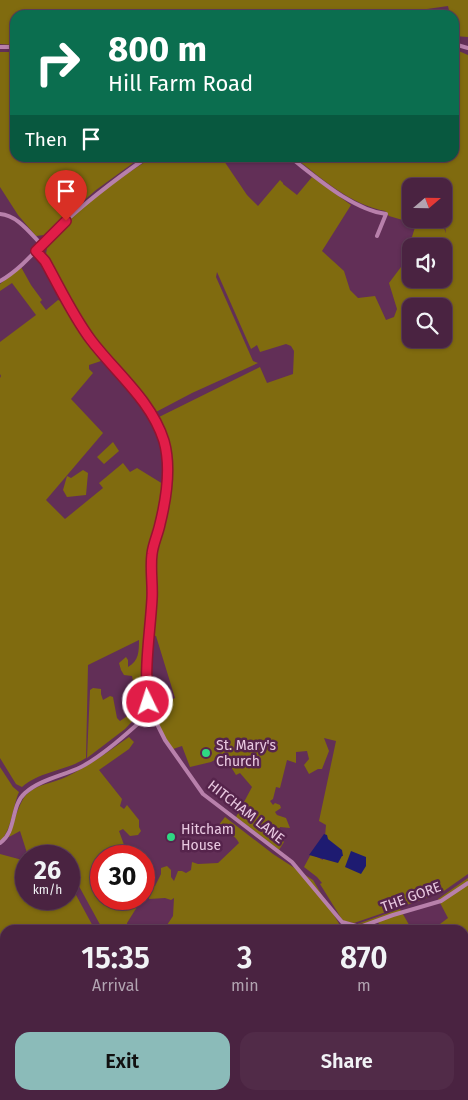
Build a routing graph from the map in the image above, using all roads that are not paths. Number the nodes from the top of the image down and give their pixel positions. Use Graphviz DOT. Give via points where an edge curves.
graph roads {
  1 [pos="140,162"];
  2 [pos="296,162"];
  3 [pos="0,214"];
  4 [pos="377,236"];
  5 [pos="41,244"];
  6 [pos="36,251"];
  7 [pos="0,281"];
  8 [pos="151,712"];
  9 [pos="0,843"];
  10 [pos="468,883"];
  11 [pos="350,925"];
  12 [pos="370,925"];
  1 -- 5 [label="street" via="78,210"];
  2 -- 4 [label="street" via="348,200 386,214"];
  3 -- 5 [label="street" via="13,218"];
  5 -- 6 [label="street"];
  6 -- 7 [label="street"];
  6 -- 8 [label="street, HITCHAM LANE" via="91,340 151,413 164,444 165,499 151,565 146,684"];
  8 -- 9 [label="street" via="126,735 81,767 35,786 24,794 8,836"];
  8 -- 11 [label="street, HITCHAM LANE" via="165,740 203,794 292,862 342,922"];
  10 -- 12 [label="street, THE GORE" via="441,901"];
}
